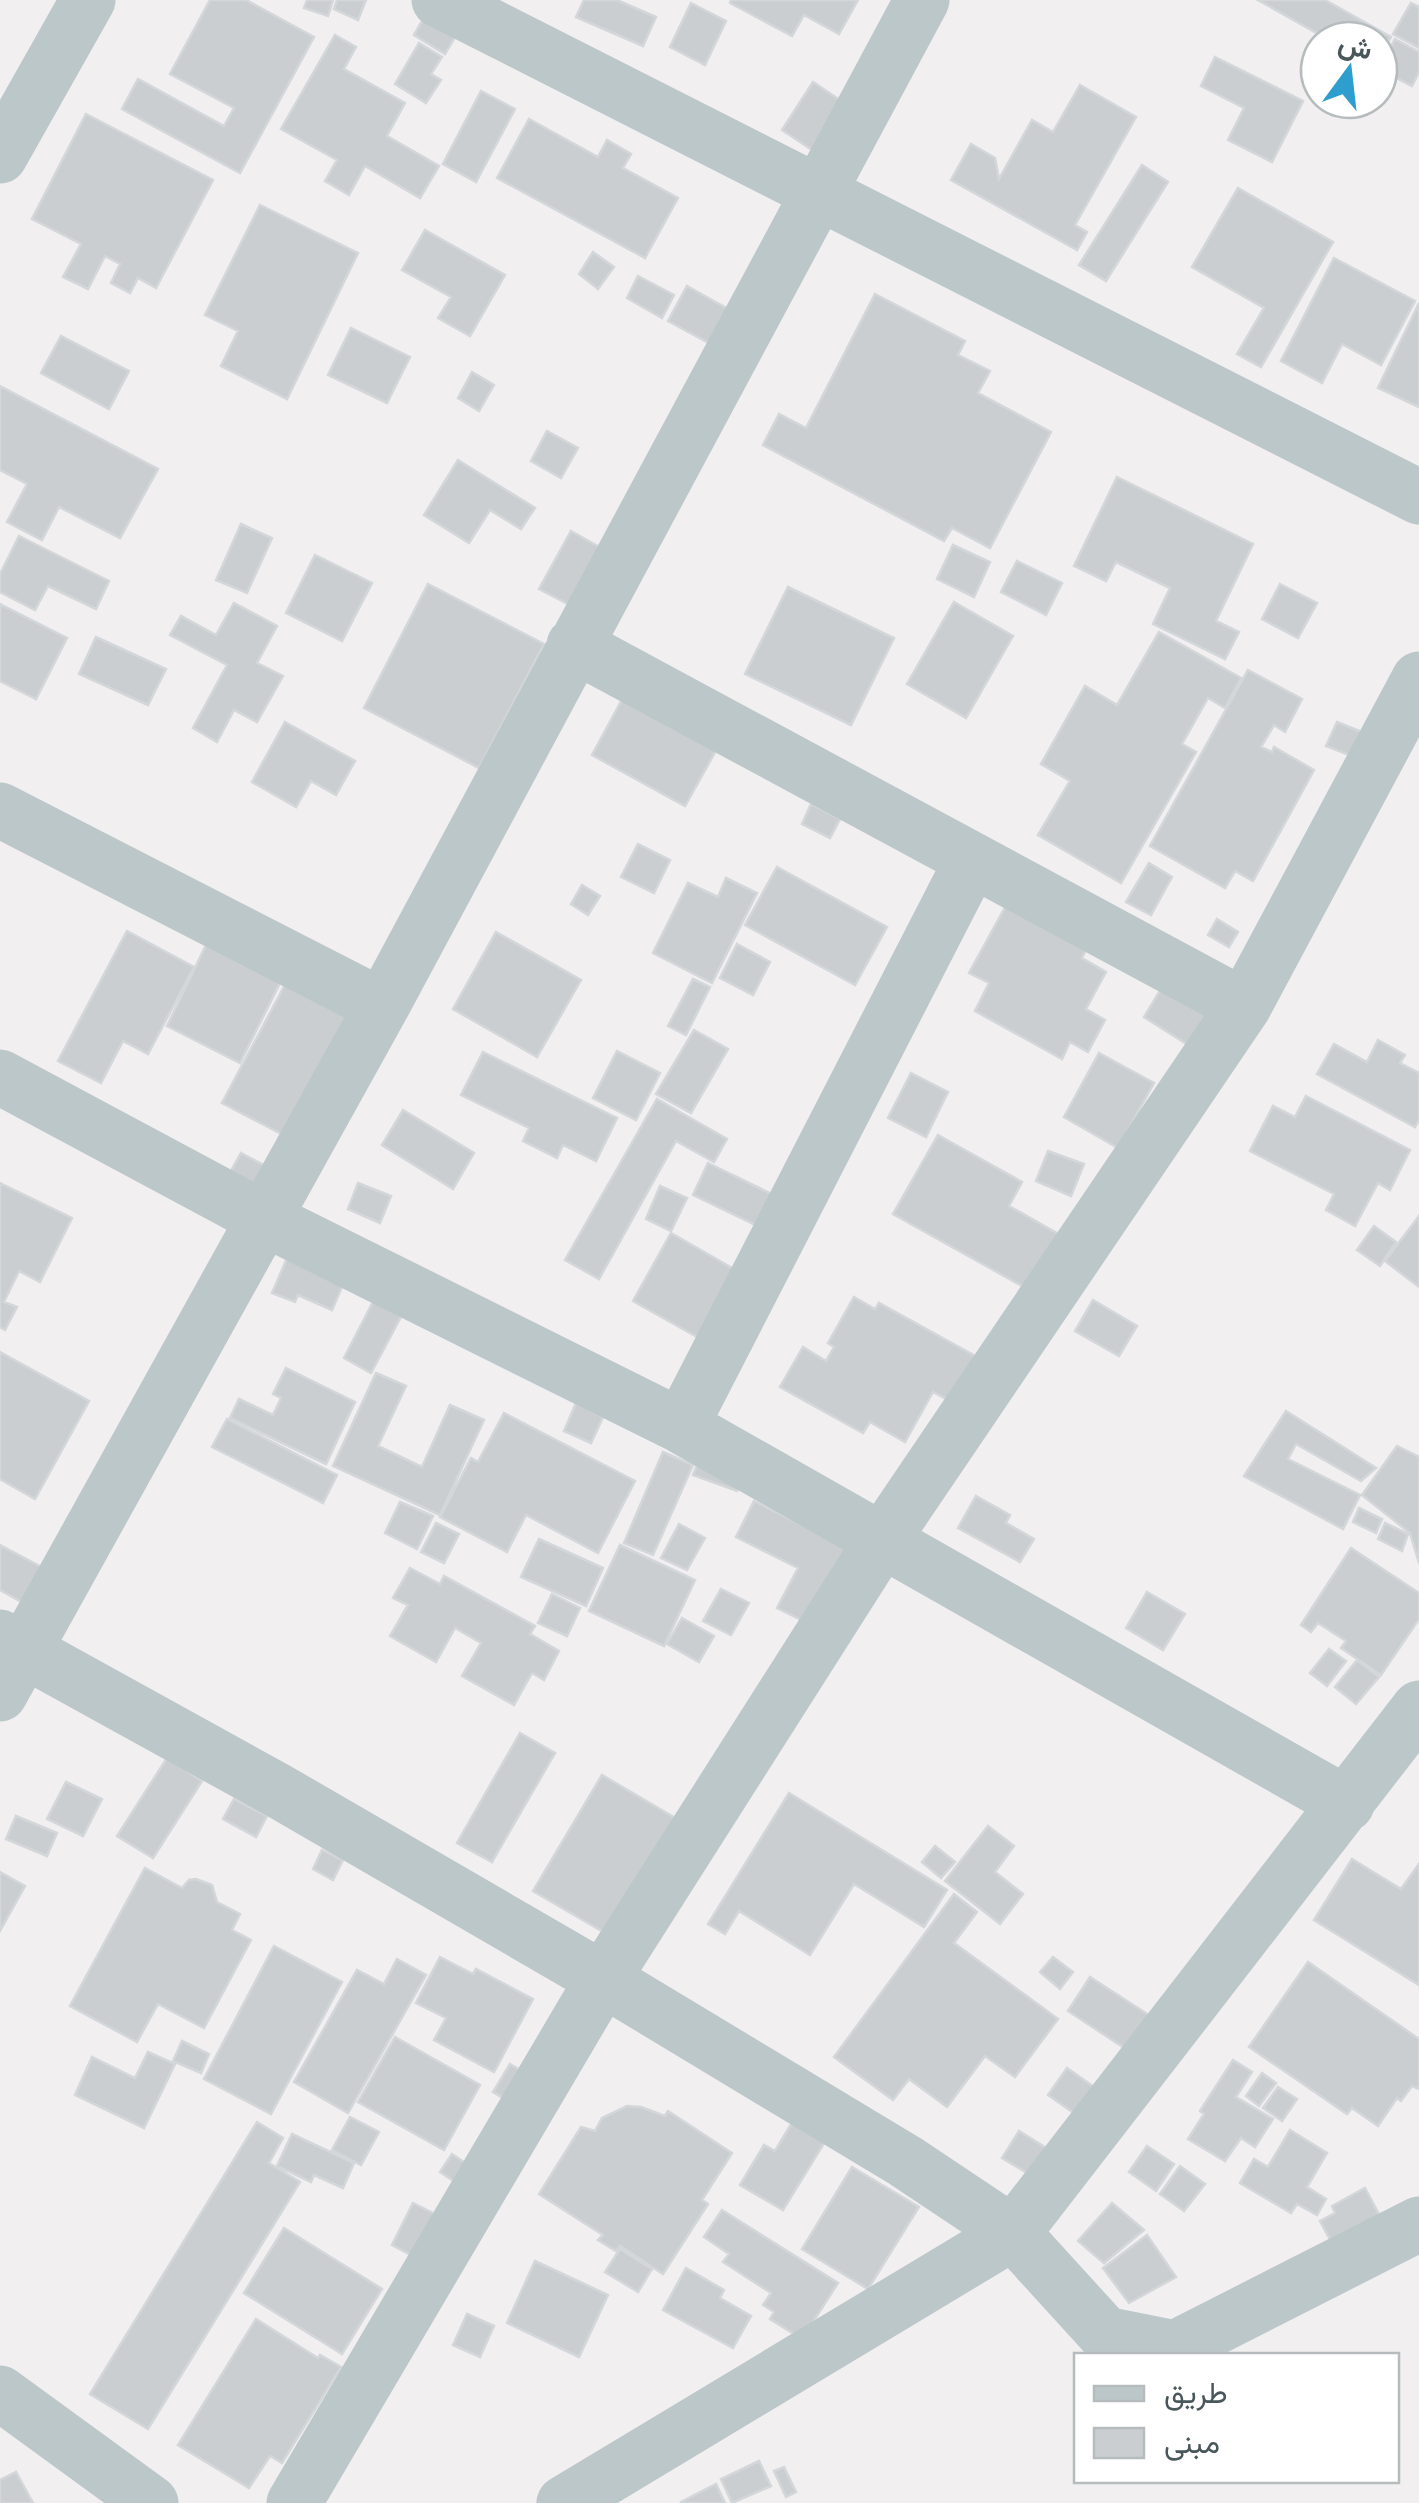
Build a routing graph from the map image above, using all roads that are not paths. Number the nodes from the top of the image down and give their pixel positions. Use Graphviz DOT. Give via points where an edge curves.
graph roads {
  1 [pos="88,0"];
  2 [pos="439,0"];
  3 [pos="922,0"];
  4 [pos="0,156"];
  5 [pos="820,190"];
  6 [pos="1419,497"];
  7 [pos="574,645"];
  8 [pos="1419,680"];
  9 [pos="0,810"];
  10 [pos="972,860"];
  11 [pos="382,1006"];
  12 [pos="1244,1006"];
  13 [pos="0,1076"];
  14 [pos="263,1218"];
  15 [pos="681,1426"];
  16 [pos="883,1539"];
  17 [pos="9,1660"];
  18 [pos="1419,1708"];
  19 [pos="1348,1804"];
  20 [pos="603,1979"];
  21 [pos="1419,2224"];
  22 [pos="1013,2233"];
  23 [pos="0,2393"];
  24 [pos="152,2503"];
  25 [pos="294,2503"];
  26 [pos="564,2503"];
  1 -- 4 [label="street"];
  2 -- 5 [label="street"];
  3 -- 5 [label="street"];
  5 -- 6 [label="street"];
  5 -- 7 [label="street"];
  7 -- 10 [label="street"];
  7 -- 11 [label="street"];
  8 -- 12 [label="street"];
  9 -- 11 [label="street"];
  10 -- 12 [label="street"];
  10 -- 15 [label="street"];
  11 -- 14 [label="street"];
  12 -- 16 [label="street"];
  13 -- 14 [label="street"];
  14 -- 15 [label="street"];
  14 -- 17 [label="street"];
  15 -- 16 [label="street"];
  16 -- 19 [label="street"];
  16 -- 20 [label="street"];
  17 -- 20 [label="street"];
  18 -- 19 [label="street"];
  19 -- 22 [label="street"];
  20 -- 22 [label="street"];
  20 -- 25 [label="street"];
  21 -- 22 [label="street" via="1174,2348 1105,2334"];
  22 -- 26 [label="street"];
  23 -- 24 [label="street"];
}
